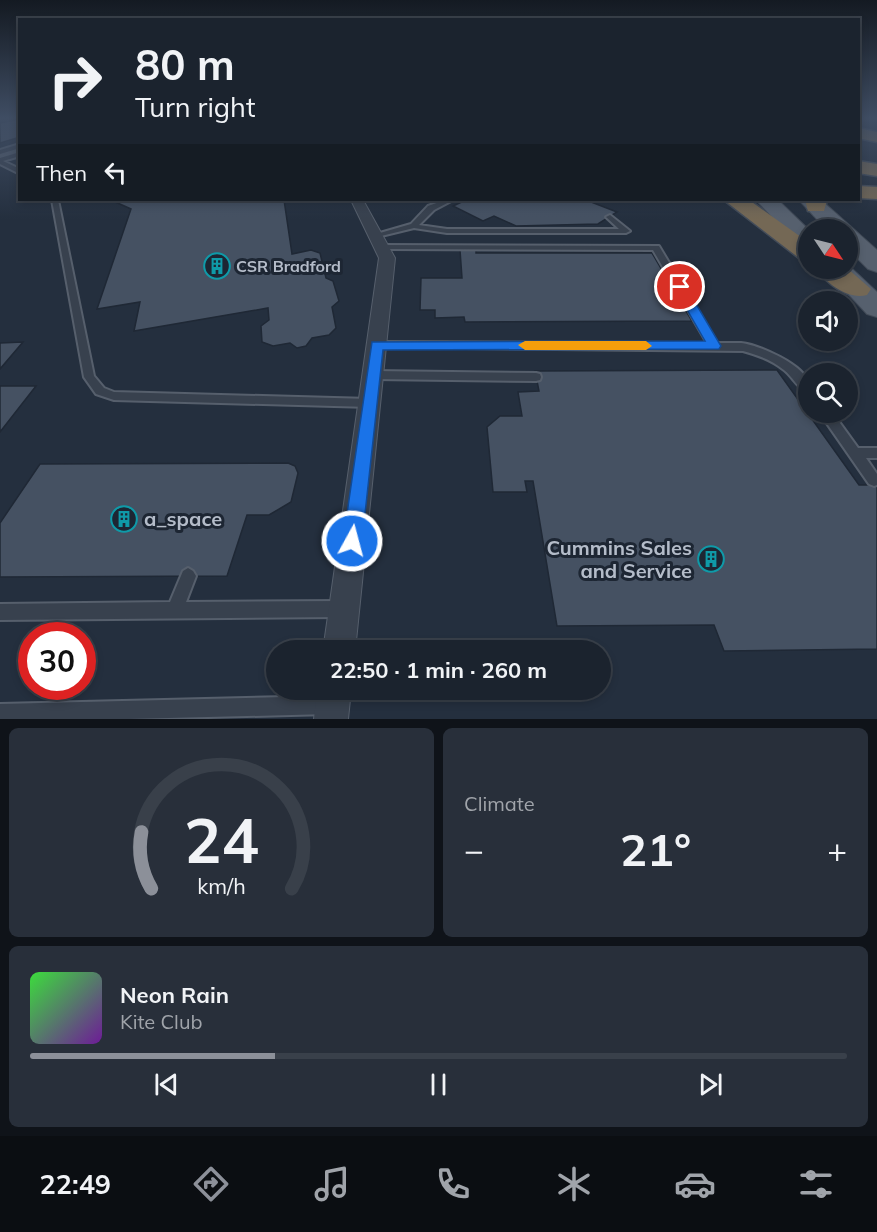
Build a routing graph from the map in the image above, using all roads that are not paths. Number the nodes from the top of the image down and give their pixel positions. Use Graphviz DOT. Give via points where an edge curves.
graph roads {
  1 [pos="860,154"];
  2 [pos="18,155"];
  3 [pos="877,158"];
  4 [pos="0,161"];
  5 [pos="860,166"];
  6 [pos="877,170"];
  7 [pos="18,171"];
  8 [pos="860,187"];
  9 [pos="877,191"];
  10 [pos="860,192"];
  11 [pos="55,201"];
  12 [pos="358,201"];
  13 [pos="448,201"];
  14 [pos="736,201"];
  15 [pos="767,201"];
  16 [pos="813,202"];
  17 [pos="610,217"];
  18 [pos="830,219"];
  19 [pos="414,226"];
  20 [pos="798,231"];
  21 [pos="381,241"];
  22 [pos="858,246"];
  23 [pos="798,247"];
  24 [pos="877,264"];
  25 [pos="844,279"];
  26 [pos="847,279"];
  27 [pos="857,289"];
  28 [pos="877,308"];
  29 [pos="377,345"];
  30 [pos="714,346"];
  31 [pos="373,375"];
  32 [pos="798,376"];
  33 [pos="536,377"];
  34 [pos="370,403"];
  35 [pos="833,423"];
  36 [pos="855,453"];
  37 [pos="877,453"];
  38 [pos="874,480"];
  39 [pos="188,576"];
  40 [pos="344,609"];
  41 [pos="175,611"];
  42 [pos="0,612"];
  43 [pos="340,640"];
  44 [pos="333,705"];
  45 [pos="0,713"];
  1 -- 3 [label="highway"];
  2 -- 4 [label="lane"];
  4 -- 7 [label="lane"];
  5 -- 6 [label="highway"];
  8 -- 9 [label="highway"];
  9 -- 10 [label="highway"];
  11 -- 34 [label="lane" via="89,377 100,391 114,396"];
  12 -- 21 [label="street"];
  13 -- 19 [label="lane" via="431,208"];
  14 -- 23 [label="highway"];
  15 -- 20 [label="main road"];
  16 -- 18 [label="main road"];
  17 -- 19 [label="lane" via="626,231 449,231"];
  19 -- 21 [label="lane"];
  21 -- 29 [label="street" via="386,266"];
  21 -- 30 [label="lane" via="656,248"];
  22 -- 24 [label="main road"];
  25 -- 27 [label="highway"];
  26 -- 27 [label="main road"];
  27 -- 28 [label="main road"];
  29 -- 30 [label="lane"];
  29 -- 31 [label="street"];
  30 -- 32 [label="lane" via="765,353 792,368"];
  31 -- 33 [label="lane"];
  31 -- 34 [label="street"];
  34 -- 40 [label="street"];
  35 -- 36 [label="lane"];
  36 -- 37 [label="lane"];
  36 -- 38 [label="lane"];
  39 -- 41 [label="lane"];
  40 -- 41 [label="lane"];
  40 -- 43 [label="street"];
  41 -- 42 [label="lane"];
  44 -- 45 [label="lane"];
}
